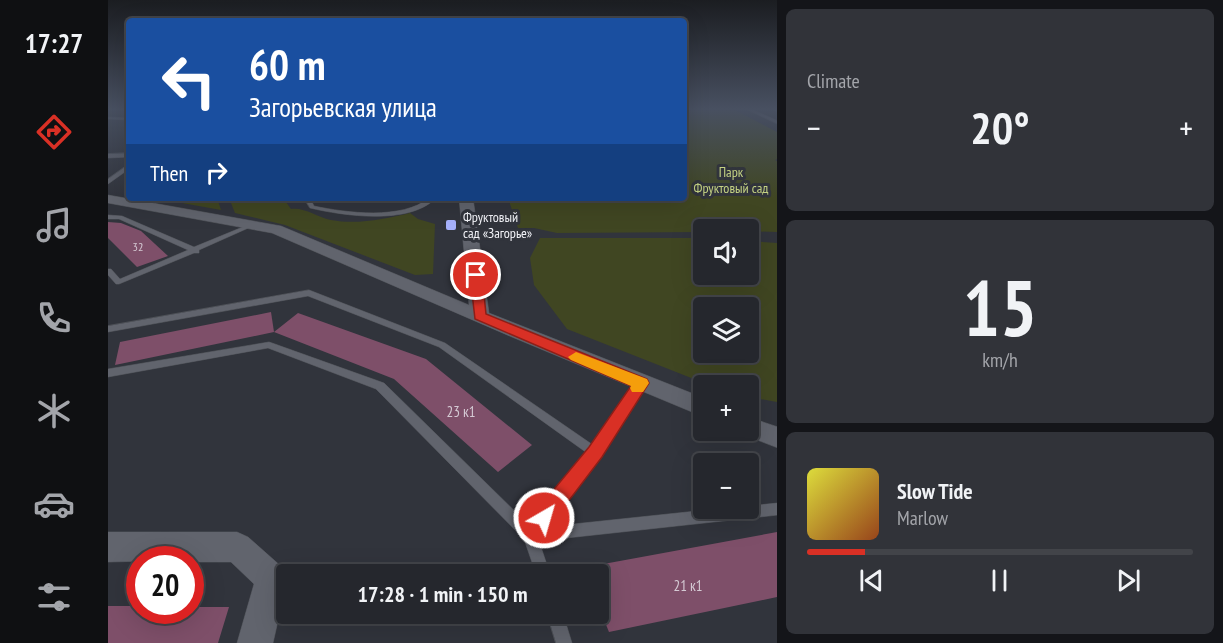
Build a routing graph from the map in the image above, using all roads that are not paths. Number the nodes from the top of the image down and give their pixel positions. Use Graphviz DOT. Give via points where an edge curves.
graph roads {
  1 [pos="126,155"];
  2 [pos="108,156"];
  3 [pos="126,168"];
  4 [pos="108,182"];
  5 [pos="108,199"];
  6 [pos="309,201"];
  7 [pos="431,201"];
  8 [pos="466,201"];
  9 [pos="108,217"];
  10 [pos="252,225"];
  11 [pos="196,251"];
  12 [pos="108,271"];
  13 [pos="480,316"];
  14 [pos="108,329"];
  15 [pos="108,373"];
  16 [pos="641,383"];
  17 [pos="693,404"];
  18 [pos="759,431"];
  19 [pos="777,438"];
  20 [pos="595,452"];
  21 [pos="777,509"];
  22 [pos="530,535"];
  23 [pos="108,547"];
  24 [pos="540,564"];
  25 [pos="558,624"];
  26 [pos="255,643"];
  27 [pos="564,643"];
  1 -- 2 [label="lane"];
  3 -- 4 [label="lane"];
  5 -- 10 [label="street"];
  6 -- 7 [label="lane" via="312,207 328,212 386,214"];
  8 -- 13 [label="street"];
  9 -- 11 [label="lane" via="120,217"];
  10 -- 11 [label="lane"];
  10 -- 13 [label="street" via="276,229"];
  11 -- 12 [label="lane" via="119,282"];
  13 -- 16 [label="street"];
  14 -- 20 [label="lane" via="309,293 442,345"];
  15 -- 22 [label="lane" via="268,345 380,386"];
  16 -- 17 [label="street"];
  16 -- 20 [label="lane"];
  18 -- 19 [label="street"];
  20 -- 22 [label="lane"];
  21 -- 22 [label="lane"];
  22 -- 24 [label="lane"];
  23 -- 26 [label="street" via="237,547 272,579"];
  25 -- 27 [label="lane"];
}
